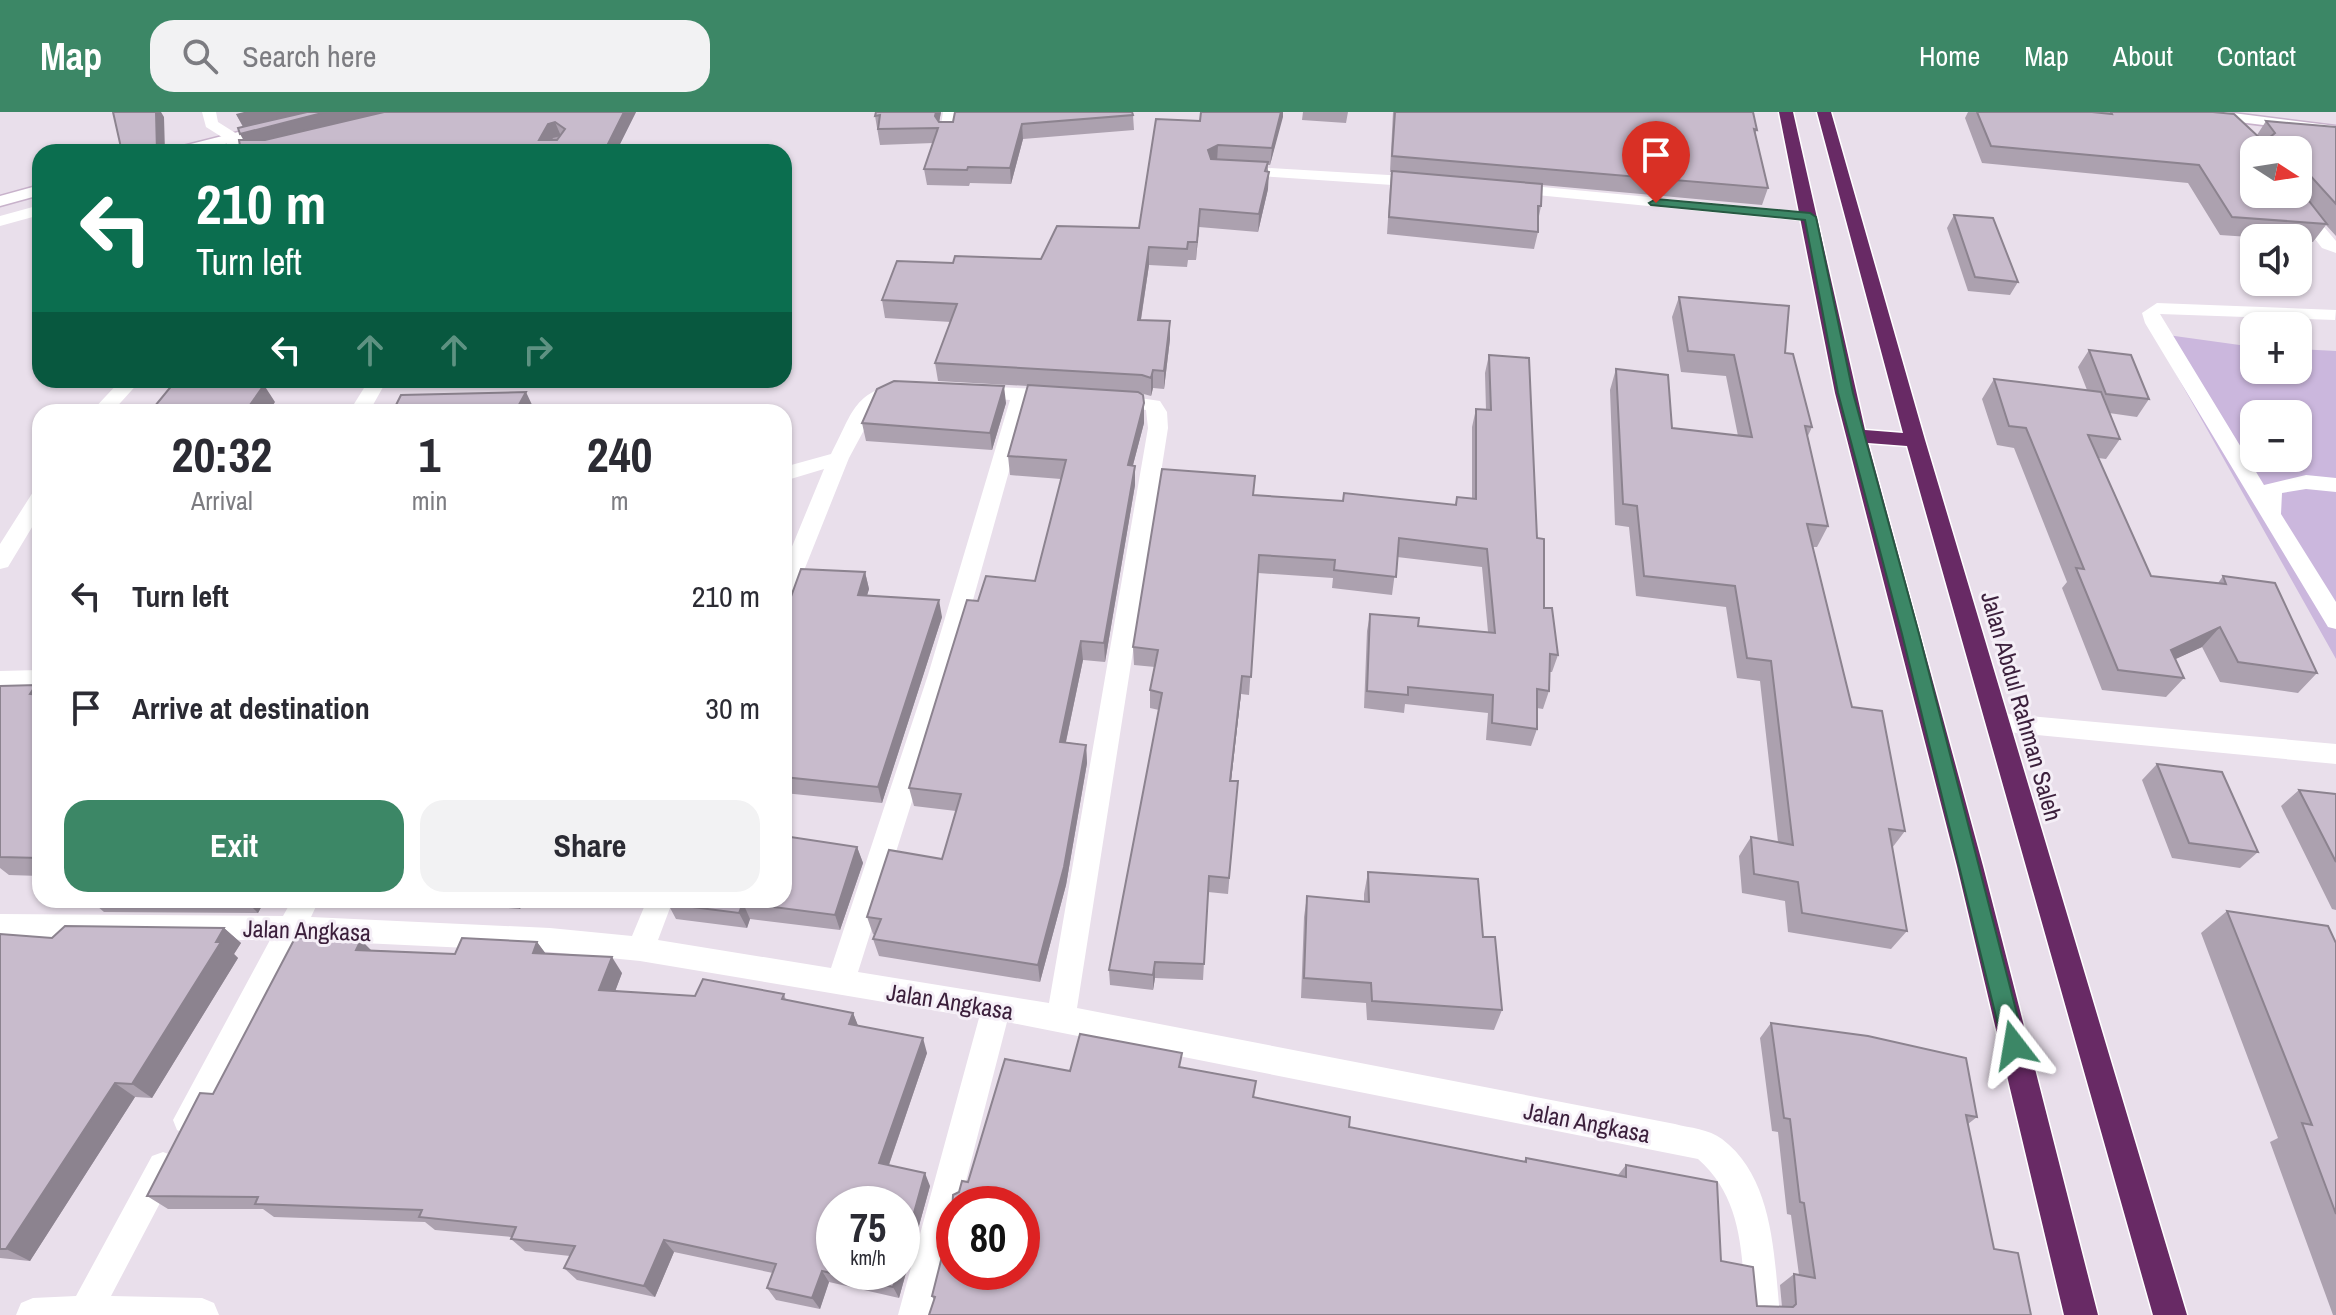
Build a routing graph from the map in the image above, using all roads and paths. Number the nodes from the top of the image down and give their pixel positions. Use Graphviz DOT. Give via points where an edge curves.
graph roads {
  1 [pos="209,112"];
  2 [pos="950,112"];
  3 [pos="1786,112"];
  4 [pos="1824,112"];
  5 [pos="2189,112"];
  6 [pos="2226,117"];
  7 [pos="288,124"];
  8 [pos="2336,130"];
  9 [pos="948,132"];
  10 [pos="2242,136"];
  11 [pos="234,144"];
  12 [pos="241,144"];
  13 [pos="1217,170"];
  14 [pos="1439,183"];
  15 [pos="1501,188"];
  16 [pos="32,192"];
  17 [pos="0,201"];
  18 [pos="2299,208"];
  19 [pos="32,212"];
  20 [pos="1810,217"];
  21 [pos="0,221"];
  22 [pos="2336,248"];
  23 [pos="2335,315"];
  24 [pos="124,388"];
  25 [pos="1021,394"];
  26 [pos="109,404"];
  27 [pos="1858,436"];
  28 [pos="1915,440"];
  29 [pos="839,458"];
  30 [pos="792,472"];
  31 [pos="2336,485"];
  32 [pos="2271,514"];
  33 [pos="32,515"];
  34 [pos="0,562"];
  35 [pos="792,573"];
  36 [pos="2336,621"];
  37 [pos="32,679"];
  38 [pos="0,680"];
  39 [pos="1997,722"];
  40 [pos="2336,754"];
  41 [pos="302,908"];
  42 [pos="657,908"];
  43 [pos="0,926"];
  44 [pos="292,928"];
  45 [pos="640,949"];
  46 [pos="840,983"];
  47 [pos="996,1008"];
  48 [pos="1061,1018"];
  49 [pos="85,1312"];
  50 [pos="33,1315"];
  51 [pos="202,1315"];
  52 [pos="915,1315"];
  53 [pos="1763,1315"];
  54 [pos="2081,1315"];
  55 [pos="2170,1315"];
  1 -- 11 [label="street" via="211,124"];
  2 -- 9 [label="street"];
  3 -- 20 [label="highway"];
  4 -- 28 [label="highway, Jalan Abdul Rahman Saleh"];
  5 -- 6 [label="street"];
  6 -- 8 [label="street"];
  6 -- 10 [label="street"];
  7 -- 12 [label="street"];
  13 -- 14 [label="street"];
  15 -- 20 [label="street"];
  16 -- 17 [label="street"];
  18 -- 22 [label="street"];
  19 -- 21 [label="street"];
  20 -- 27 [label="highway"];
  23 -- 32 [label="street" via="2157,308 2151,313"];
  24 -- 26 [label="street"];
  25 -- 29 [label="street" via="899,388 883,392 870,400"];
  25 -- 46 [label="street" via="940,675"];
  25 -- 48 [label="street" via="1153,405 1157,412"];
  27 -- 28 [label="highway"];
  27 -- 54 [label="highway"];
  28 -- 39 [label="highway, Jalan Abdul Rahman Saleh"];
  29 -- 30 [label="street"];
  29 -- 35 [label="street"];
  31 -- 32 [label="street" via="2306,482 2272,488"];
  32 -- 36 [label="street"];
  33 -- 34 [label="street"];
  37 -- 38 [label="street"];
  39 -- 40 [label="street"];
  39 -- 55 [label="highway, Jalan Abdul Rahman Saleh"];
  41 -- 44 [label="street"];
  42 -- 45 [label="street"];
  43 -- 44 [label="street, Jalan Angkasa"];
  44 -- 45 [label="street, Jalan Angkasa"];
  44 -- 49 [label="street"];
  45 -- 46 [label="street, Jalan Angkasa"];
  46 -- 47 [label="street, Jalan Angkasa"];
  47 -- 48 [label="street, Jalan Angkasa"];
  47 -- 52 [label="street"];
  48 -- 53 [label="street, Jalan Angkasa" via="1709,1147 1744,1191"];
  49 -- 50 [label="street"];
  49 -- 51 [label="street"];
}
